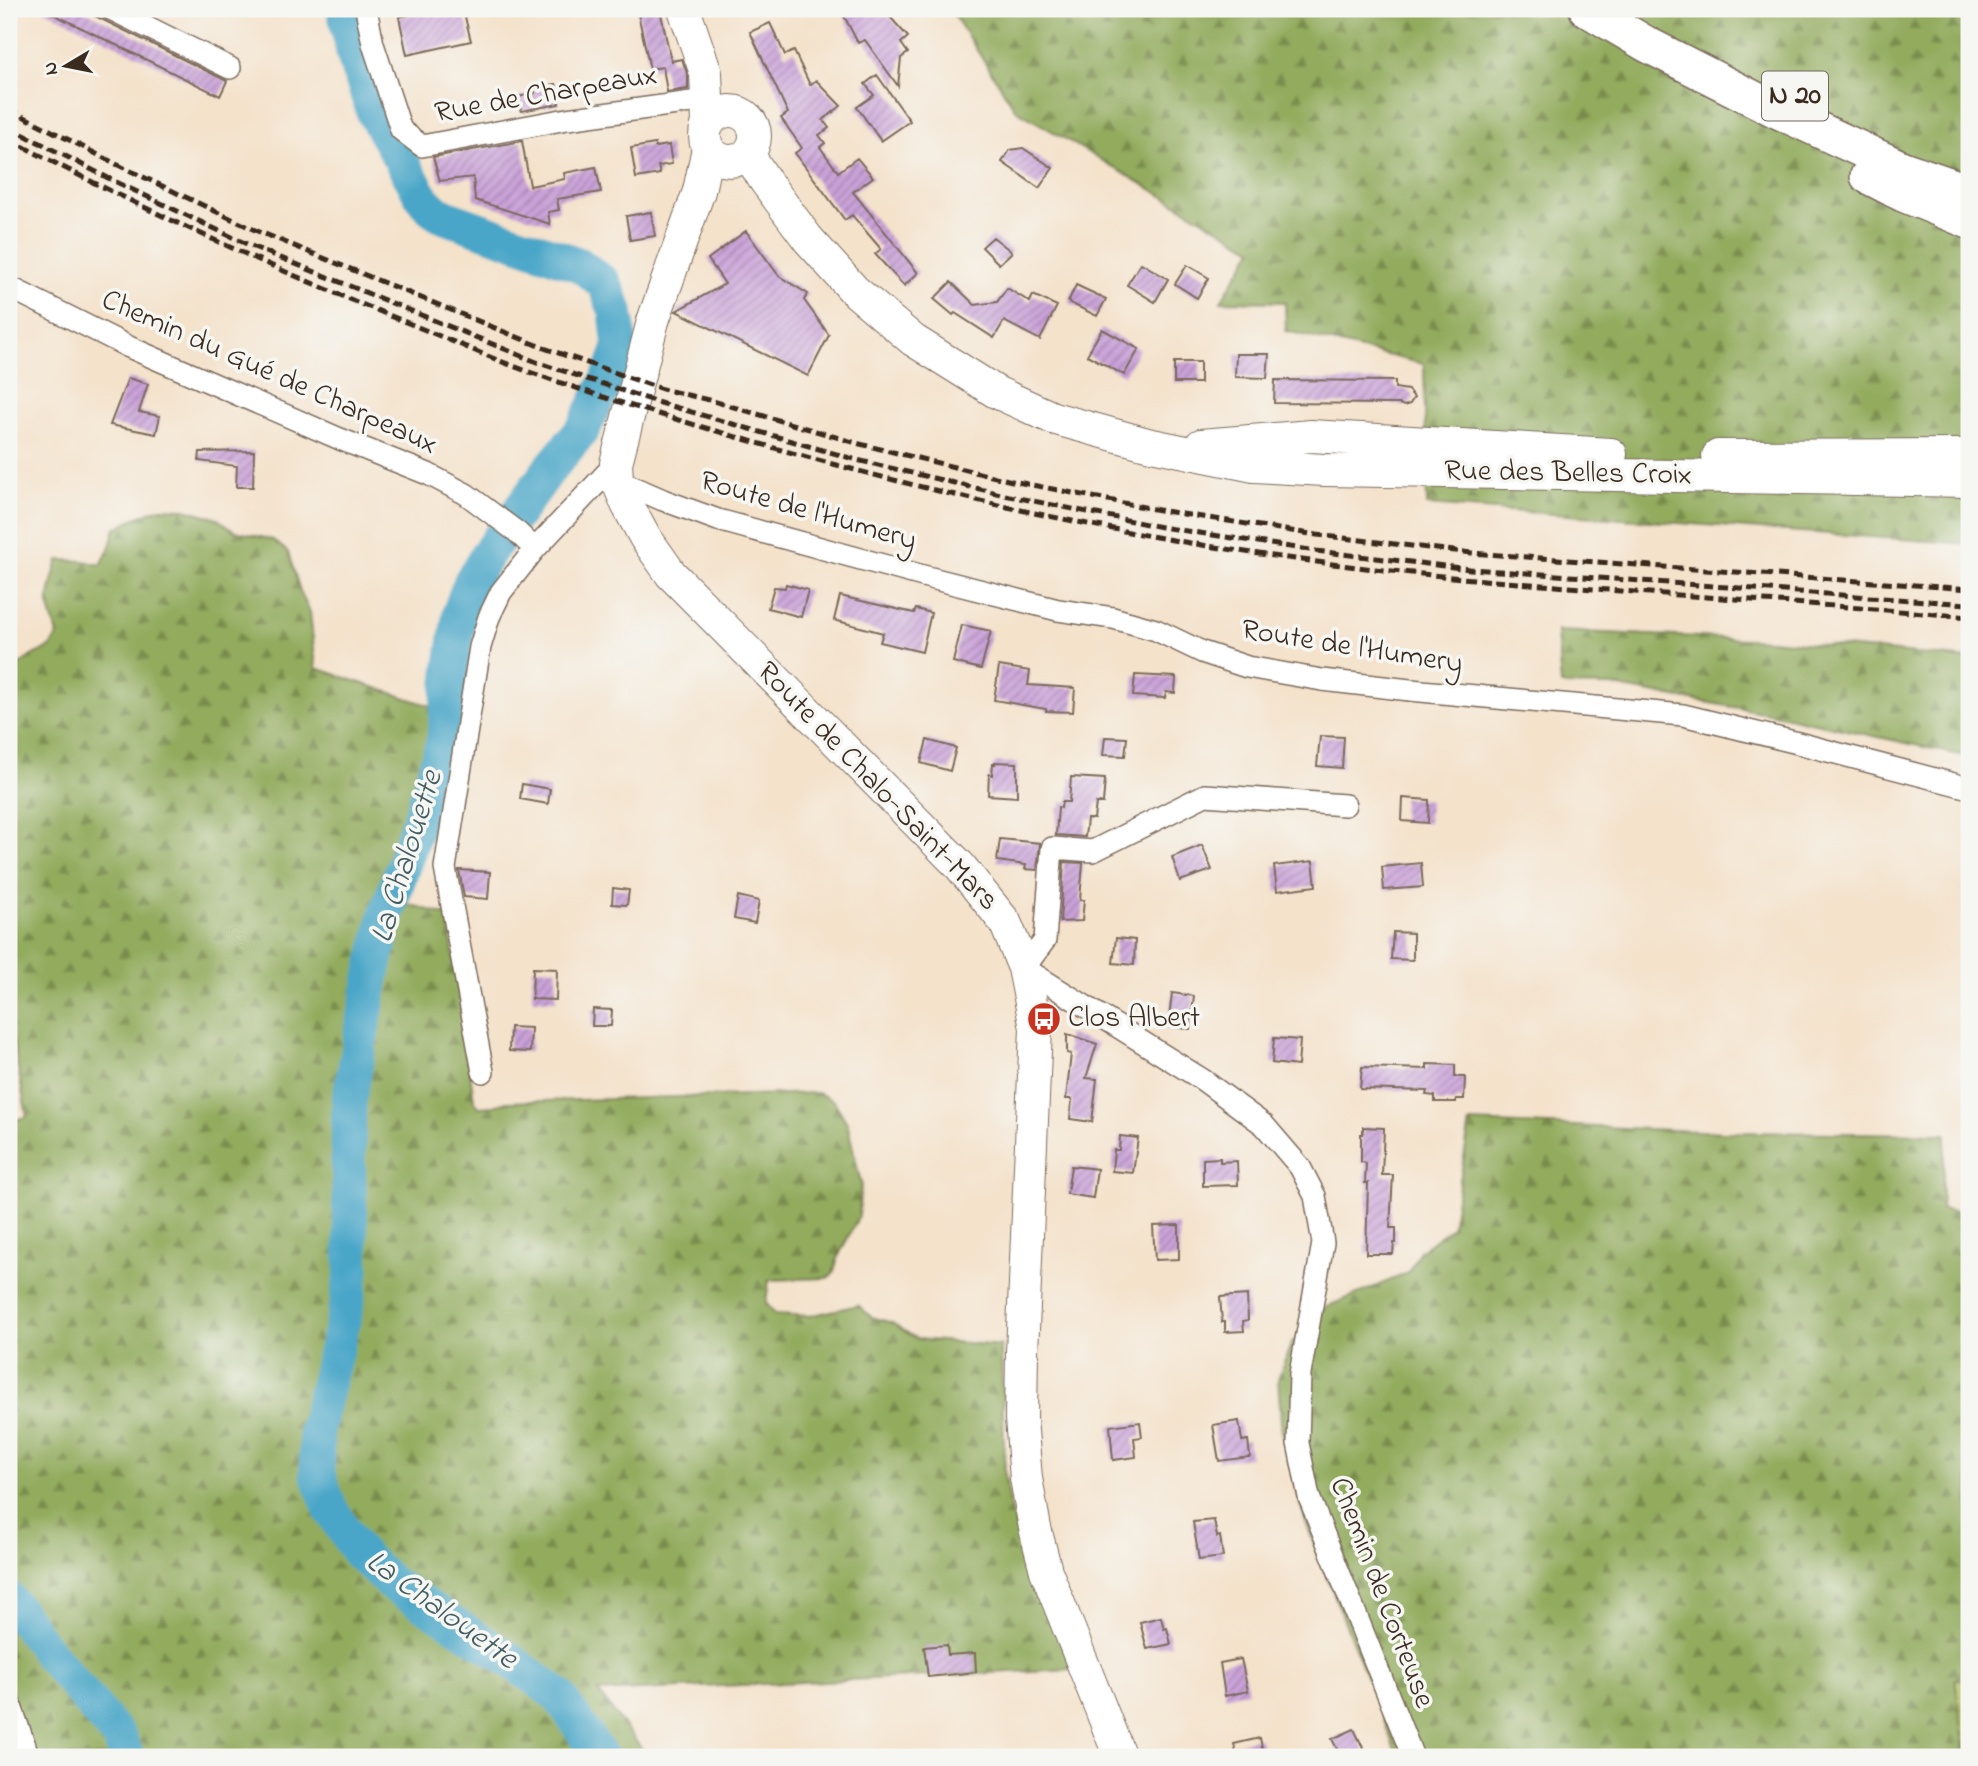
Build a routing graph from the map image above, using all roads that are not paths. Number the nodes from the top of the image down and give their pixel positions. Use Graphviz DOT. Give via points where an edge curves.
graph roads {
  1 [pos="111,9"];
  2 [pos="366,9"];
  3 [pos="684,9"];
  4 [pos="1587,9"];
  5 [pos="1628,9"];
  6 [pos="230,68"];
  7 [pos="1774,109"];
  8 [pos="719,124"];
  9 [pos="1969,169"];
  10 [pos="1969,192"];
  11 [pos="1969,221"];
  12 [pos="9,288"];
  13 [pos="1253,453"];
  14 [pos="1969,454"];
  15 [pos="617,471"];
  16 [pos="1969,481"];
  17 [pos="536,550"];
  18 [pos="1969,788"];
  19 [pos="1345,804"];
  20 [pos="1024,968"];
  21 [pos="483,1072"];
  22 [pos="9,1701"];
  23 [pos="29,1757"];
  24 [pos="1120,1757"];
  25 [pos="1413,1757"];
  1 -- 6 [label="street"];
  2 -- 8 [label="street, Rue de Charpeaux" via="401,130 422,146 567,118"];
  3 -- 8 [label="main road, Rue des Belles Croix"];
  4 -- 7 [label="main road, N 20"];
  5 -- 9 [label="main road, N 20" via="1788,93"];
  7 -- 10 [label="main road, N 20" via="1903,169"];
  7 -- 11 [label="main road" via="1869,177"];
  8 -- 13 [label="main road, Rue des Belles Croix" via="808,239 854,290 913,340 996,392 1053,418 1147,444"];
  8 -- 15 [label="main road" via="653,321"];
  12 -- 17 [label="street, Chemin du Gué de Charpeaux" via="129,347 428,474 466,495"];
  13 -- 14 [label="main road, Rue des Belles Croix" via="1311,436 1637,456"];
  13 -- 16 [label="main road, Rue des Belles Croix" via="1325,470"];
  15 -- 17 [label="street"];
  15 -- 18 [label="street, Route de l'Humery" via="663,500 718,520 1017,600 1156,630 1247,667 1397,689 1683,715"];
  15 -- 20 [label="main road, Route de Chalo-Saint-Mars" via="626,503 671,574 960,866 1004,922"];
  17 -- 21 [label="street" via="502,592 480,647 445,868"];
  19 -- 20 [label="street" via="1205,795 1093,851 1052,848 1045,940"];
  20 -- 24 [label="main road, Route de Chalo-Saint-Mars" via="1036,1028 1022,1352 1026,1478 1046,1571"];
  20 -- 25 [label="street, Chemin de Corteuse" via="1203,1080 1264,1125 1300,1167 1315,1196 1323,1243 1300,1374 1298,1443 1308,1497"];
  22 -- 23 [label="street"];
}
